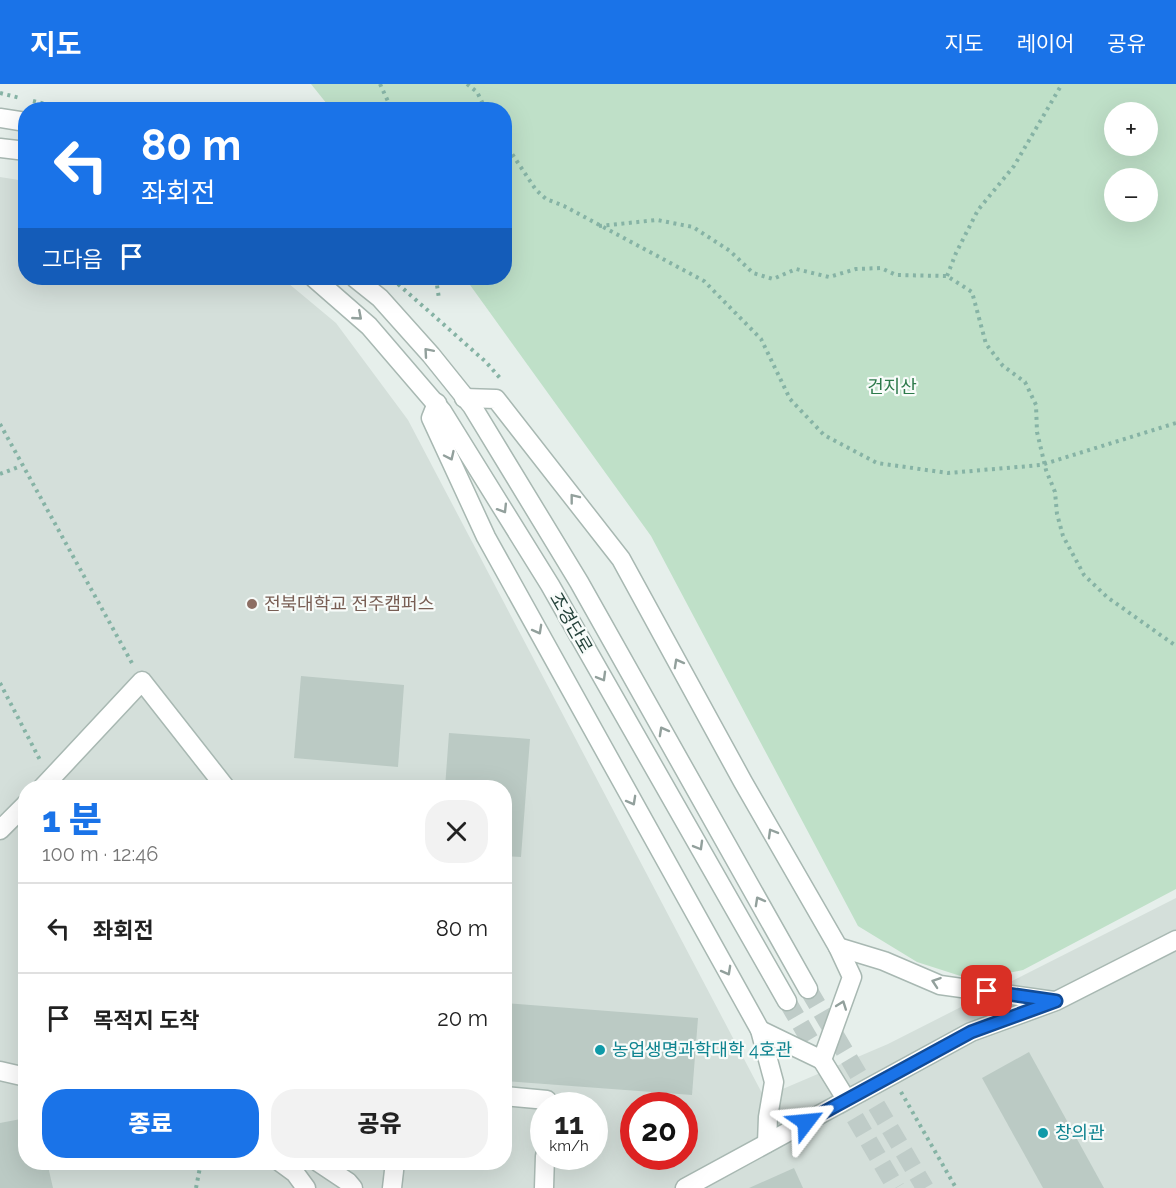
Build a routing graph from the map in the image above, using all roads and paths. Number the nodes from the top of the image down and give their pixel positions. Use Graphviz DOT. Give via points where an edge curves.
graph roads {
  1 [pos="380,84"];
  2 [pos="467,84"];
  3 [pos="1062,84"];
  4 [pos="388,102"];
  5 [pos="482,102"];
  6 [pos="0,118"];
  7 [pos="18,121"];
  8 [pos="0,148"];
  9 [pos="18,150"];
  10 [pos="512,154"];
  11 [pos="599,226"];
  12 [pos="947,276"];
  13 [pos="322,285"];
  14 [pos="364,285"];
  15 [pos="437,285"];
  16 [pos="439,299"];
  17 [pos="464,398"];
  18 [pos="437,403"];
  19 [pos="1176,423"];
  20 [pos="0,424"];
  21 [pos="1045,464"];
  22 [pos="21,466"];
  23 [pos="0,474"];
  24 [pos="1176,646"];
  25 [pos="142,681"];
  26 [pos="0,683"];
  27 [pos="44,780"];
  28 [pos="50,780"];
  29 [pos="220,780"];
  30 [pos="18,812"];
  31 [pos="0,830"];
  32 [pos="1176,940"];
  33 [pos="838,947"];
  34 [pos="808,989"];
  35 [pos="786,1001"];
  36 [pos="1056,1001"];
  37 [pos="760,1030"];
  38 [pos="822,1060"];
  39 [pos="0,1071"];
  40 [pos="18,1075"];
  41 [pos="901,1092"];
  42 [pos="512,1097"];
  43 [pos="530,1098"];
  44 [pos="846,1099"];
  45 [pos="767,1143"];
  46 [pos="199,1170"];
  47 [pos="291,1170"];
  48 [pos="330,1170"];
  49 [pos="395,1170"];
  50 [pos="545,1170"];
  51 [pos="195,1188"];
  52 [pos="306,1188"];
  53 [pos="353,1188"];
  54 [pos="392,1188"];
  55 [pos="544,1188"];
  56 [pos="685,1188"];
  57 [pos="956,1188"];
  1 -- 4 [label="path"];
  2 -- 5 [label="path"];
  3 -- 12 [label="path" via="1014,166 978,210"];
  6 -- 7 [label="street"];
  8 -- 9 [label="street"];
  10 -- 11 [label="path" via="546,199"];
  11 -- 12 [label="path" via="657,220 693,227 730,251 753,273 773,279 796,269 829,277 856,269 881,268 896,275"];
  11 -- 21 [label="path" via="704,281 761,339 790,399 824,435 876,463 948,473"];
  12 -- 21 [label="path" via="972,292 986,344 1003,366 1025,382 1036,405 1037,432"];
  13 -- 18 [label="street, 조경단로, one-way" via="369,326"];
  17 -- 14 [label="street, 조경단로, one-way" via="417,339"];
  15 -- 16 [label="path"];
  33 -- 17 [label="street, one-way" via="621,559 496,399"];
  34 -- 17 [label="street, 조경단로, one-way" via="579,582"];
  18 -- 35 [label="street, 조경단로, one-way" via="550,585"];
  18 -- 37 [label="street, one-way" via="431,418 486,537"];
  19 -- 21 [label="path"];
  20 -- 22 [label="path"];
  21 -- 24 [label="path" via="1063,536 1084,575 1107,597"];
  22 -- 23 [label="path"];
  22 -- 25 [label="path"];
  25 -- 28 [label="street"];
  25 -- 29 [label="street"];
  26 -- 27 [label="path"];
  30 -- 31 [label="street"];
  32 -- 36 [label="street"];
  36 -- 33 [label="street, one-way" via="940,985"];
  38 -- 33 [label="street, one-way" via="852,977"];
  36 -- 44 [label="street" via="971,1032"];
  37 -- 38 [label="street"];
  37 -- 45 [label="street" via="774,1082"];
  38 -- 44 [label="street"];
  39 -- 40 [label="street"];
  41 -- 57 [label="path"];
  42 -- 43 [label="street"];
  44 -- 45 [label="street"];
  45 -- 56 [label="street"];
  46 -- 51 [label="path"];
  47 -- 52 [label="street"];
  48 -- 53 [label="street"];
  49 -- 54 [label="street"];
  50 -- 55 [label="street"];
}
